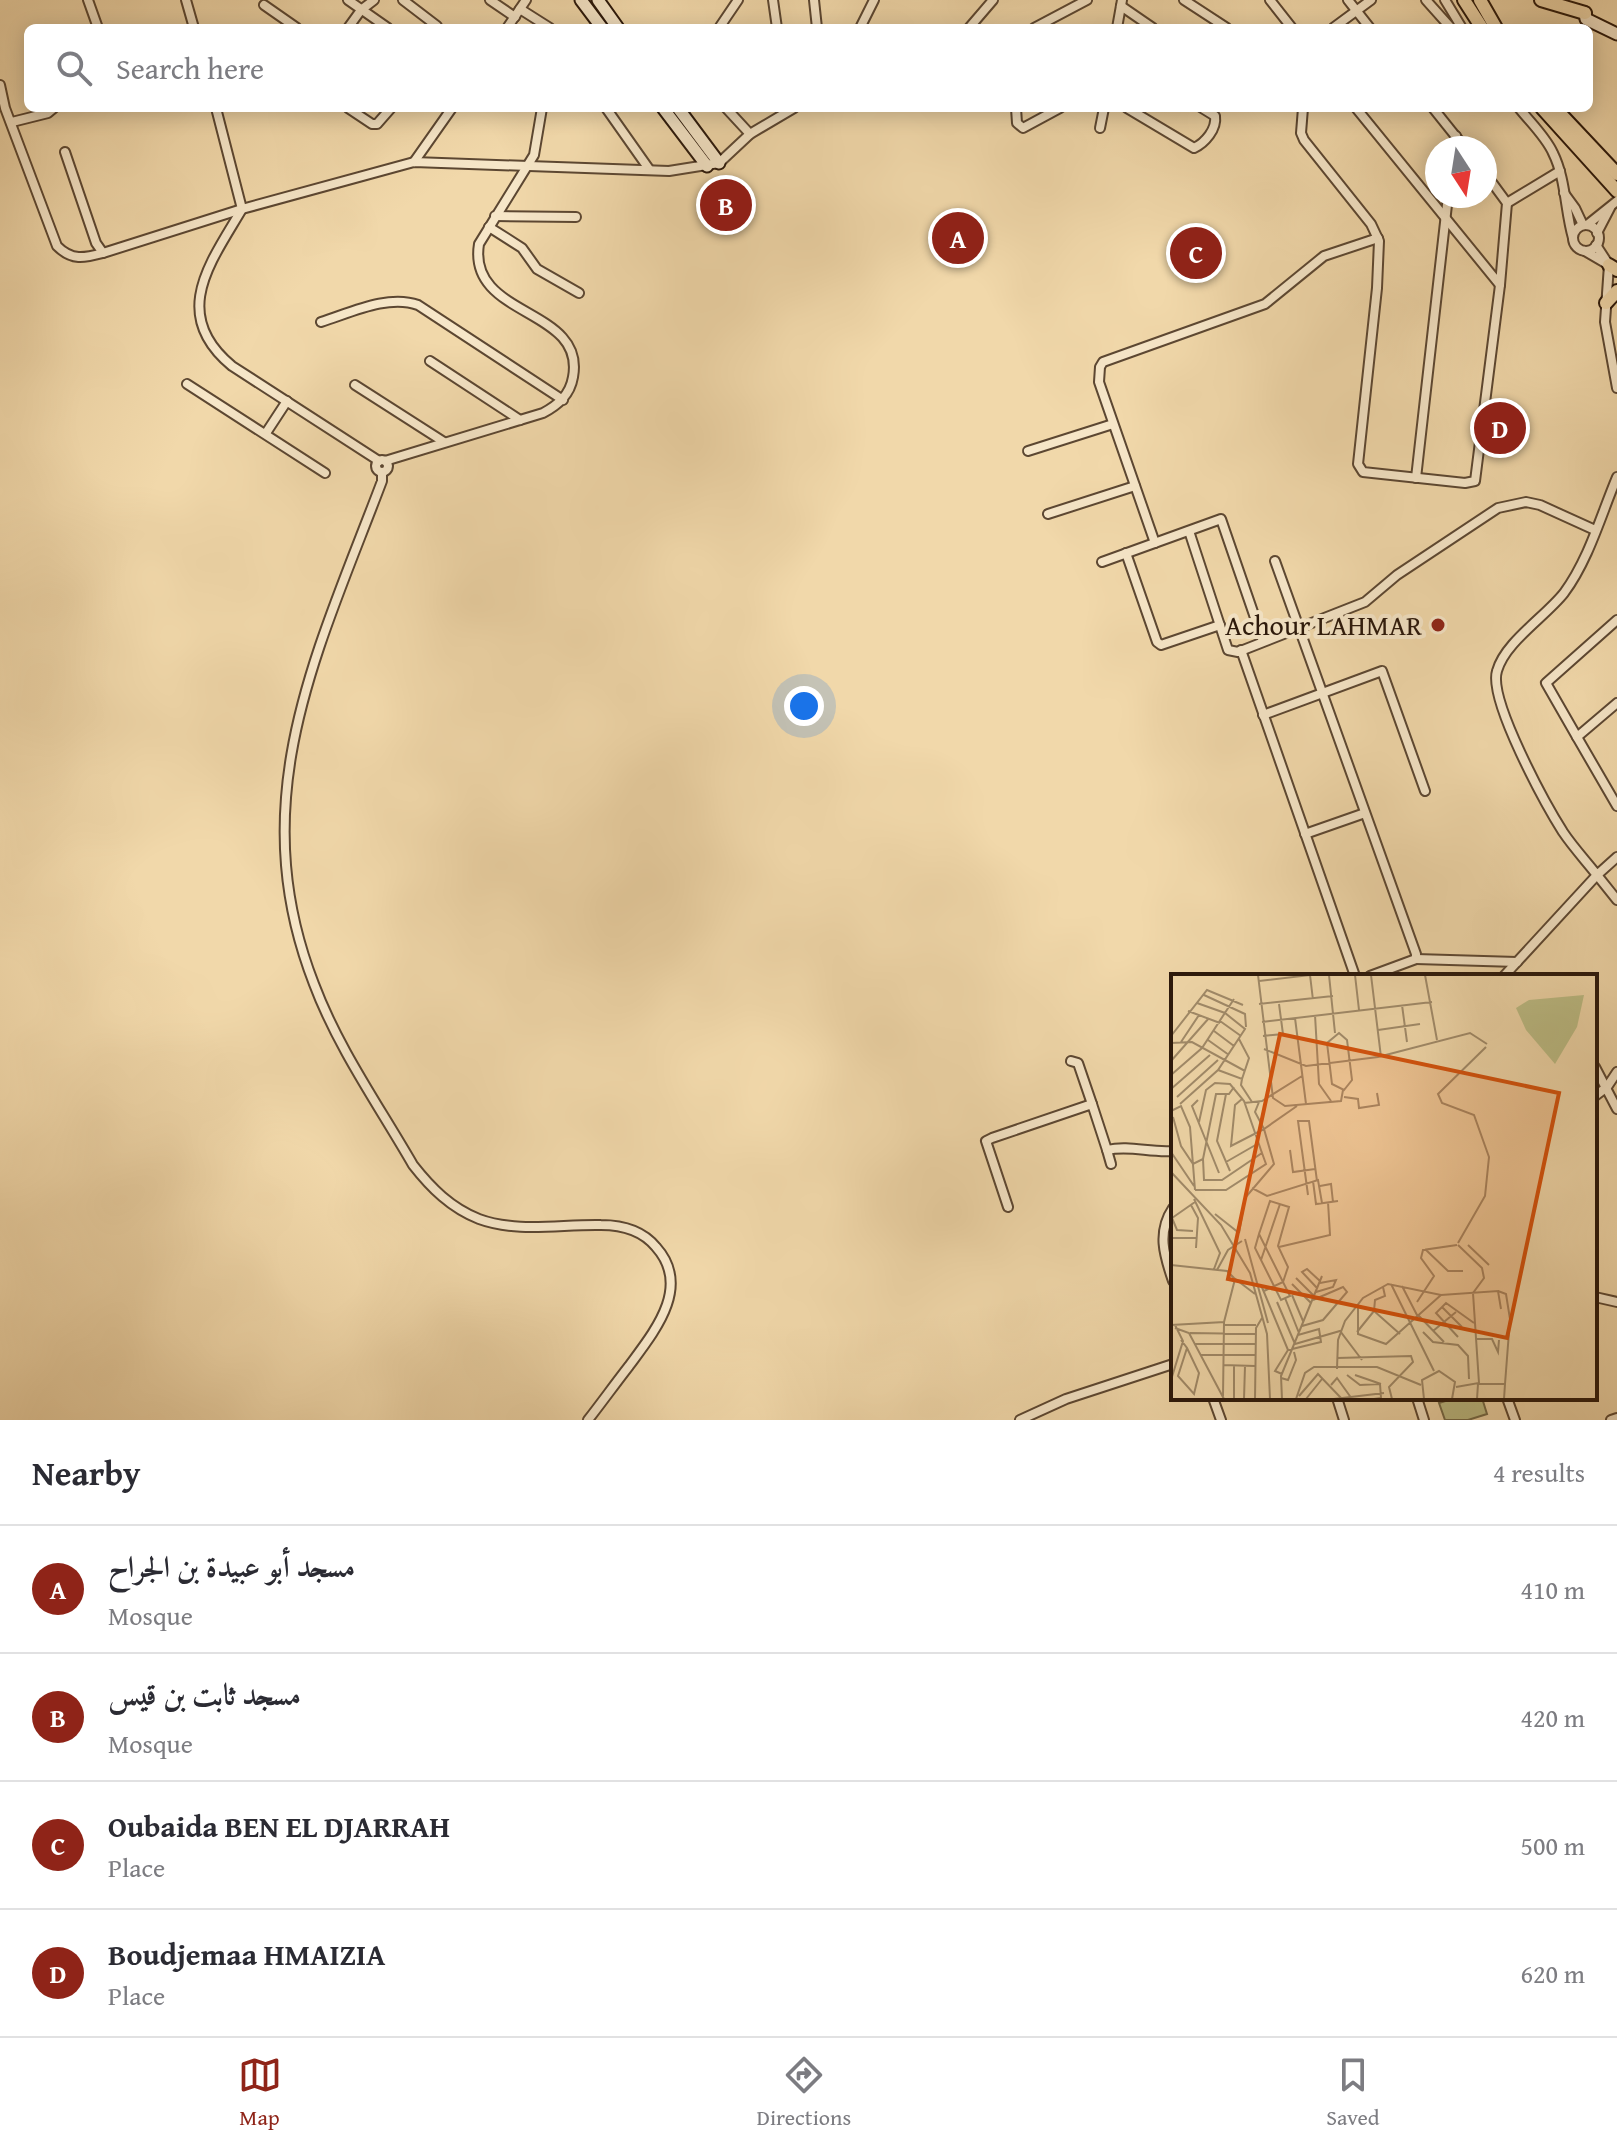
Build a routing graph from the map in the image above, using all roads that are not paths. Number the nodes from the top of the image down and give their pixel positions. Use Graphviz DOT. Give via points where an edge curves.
graph roads {
  1 [pos="88,0"];
  2 [pos="186,0"];
  3 [pos="348,0"];
  4 [pos="374,0"];
  5 [pos="403,0"];
  6 [pos="490,0"];
  7 [pos="526,0"];
  8 [pos="581,0"];
  9 [pos="598,0"];
  10 [pos="738,0"];
  11 [pos="773,0"];
  12 [pos="814,0"];
  13 [pos="866,0"];
  14 [pos="874,0"];
  15 [pos="993,0"];
  16 [pos="1087,0"];
  17 [pos="1184,0"];
  18 [pos="1270,0"];
  19 [pos="1348,0"];
  20 [pos="1371,0"];
  21 [pos="1426,0"];
  22 [pos="1445,0"];
  23 [pos="1464,0"];
  24 [pos="1480,0"];
  25 [pos="1541,0"];
  26 [pos="1121,3"];
  27 [pos="264,5"];
  28 [pos="1583,5"];
  29 [pos="361,10"];
  30 [pos="1356,10"];
  31 [pos="868,11"];
  32 [pos="518,13"];
  33 [pos="97,24"];
  34 [pos="193,24"];
  35 [pos="291,24"];
  36 [pos="351,24"];
  37 [pos="382,24"];
  38 [pos="434,24"];
  39 [pos="510,24"];
  40 [pos="541,24"];
  41 [pos="599,24"];
  42 [pos="615,24"];
  43 [pos="722,24"];
  44 [pos="776,24"];
  45 [pos="817,24"];
  46 [pos="862,24"];
  47 [pos="972,24"];
  48 [pos="1042,24"];
  49 [pos="1118,24"];
  50 [pos="1148,24"];
  51 [pos="1221,24"];
  52 [pos="1289,24"];
  53 [pos="1338,24"];
  54 [pos="1367,24"];
  55 [pos="1447,24"];
  56 [pos="1460,24"];
  57 [pos="1479,24"];
  58 [pos="1494,24"];
  59 [pos="1617,28"];
  60 [pos="1617,34"];
  61 [pos="0,85"];
  62 [pos="49,112"];
  63 [pos="217,112"];
  64 [pos="354,112"];
  65 [pos="388,112"];
  66 [pos="449,112"];
  67 [pos="541,112"];
  68 [pos="609,112"];
  69 [pos="667,112"];
  70 [pos="680,112"];
  71 [pos="730,112"];
  72 [pos="787,112"];
  73 [pos="1016,112"];
  74 [pos="1053,112"];
  75 [pos="1103,112"];
  76 [pos="1134,112"];
  77 [pos="1208,112"];
  78 [pos="1303,112"];
  79 [pos="1359,112"];
  80 [pos="1436,112"];
  81 [pos="1522,112"];
  82 [pos="1546,112"];
  83 [pos="1558,112"];
  84 [pos="12,122"];
  85 [pos="1100,128"];
  86 [pos="750,134"];
  87 [pos="1456,136"];
  88 [pos="65,152"];
  89 [pos="414,162"];
  90 [pos="713,164"];
  91 [pos="528,166"];
  92 [pos="649,169"];
  93 [pos="1560,171"];
  94 [pos="1615,180"];
  95 [pos="1497,189"];
  96 [pos="1563,193"];
  97 [pos="1507,203"];
  98 [pos="1614,204"];
  99 [pos="1446,208"];
  100 [pos="242,209"];
  101 [pos="495,216"];
  102 [pos="576,217"];
  103 [pos="1445,217"];
  104 [pos="1585,225"];
  105 [pos="489,227"];
  106 [pos="1597,233"];
  107 [pos="1378,238"];
  108 [pos="1573,238"];
  109 [pos="1596,245"];
  110 [pos="1584,250"];
  111 [pos="103,253"];
  112 [pos="1613,267"];
  113 [pos="1500,285"];
  114 [pos="1617,291"];
  115 [pos="579,293"];
  116 [pos="1606,303"];
  117 [pos="321,322"];
  118 [pos="430,361"];
  119 [pos="187,384"];
  120 [pos="355,385"];
  121 [pos="1617,388"];
  122 [pos="563,400"];
  123 [pos="287,401"];
  124 [pos="520,420"];
  125 [pos="1113,424"];
  126 [pos="266,433"];
  127 [pos="444,442"];
  128 [pos="1028,451"];
  129 [pos="382,461"];
  130 [pos="325,473"];
  131 [pos="1617,477"];
  132 [pos="1416,478"];
  133 [pos="1135,486"];
  134 [pos="1048,514"];
  135 [pos="1595,530"];
  136 [pos="1189,531"];
  137 [pos="1155,543"];
  138 [pos="1126,553"];
  139 [pos="1275,561"];
  140 [pos="1102,562"];
  141 [pos="1617,620"];
  142 [pos="1220,625"];
  143 [pos="1300,628"];
  144 [pos="1263,641"];
  145 [pos="1241,650"];
  146 [pos="1322,693"];
  147 [pos="1617,703"];
  148 [pos="1263,715"];
  149 [pos="1577,737"];
  150 [pos="1617,784"];
  151 [pos="1425,791"];
  152 [pos="1609,792"];
  153 [pos="1617,806"];
  154 [pos="1365,813"];
  155 [pos="1305,834"];
  156 [pos="1617,857"];
  157 [pos="1597,875"];
  158 [pos="1617,900"];
  159 [pos="1416,959"];
  160 [pos="1517,962"];
  161 [pos="1354,974"];
  162 [pos="1375,974"];
  163 [pos="1506,974"];
  164 [pos="1071,1061"];
  165 [pos="1597,1070"];
  166 [pos="1617,1072"];
  167 [pos="1607,1087"];
  168 [pos="1597,1094"];
  169 [pos="1092,1104"];
  170 [pos="1617,1109"];
  171 [pos="1107,1150"];
  172 [pos="1171,1151"];
  173 [pos="1111,1164"];
  174 [pos="1008,1207"];
  175 [pos="1171,1212"];
  176 [pos="1171,1273"];
  177 [pos="1597,1297"];
  178 [pos="1617,1302"];
  179 [pos="1171,1365"];
  180 [pos="1214,1400"];
  181 [pos="1338,1400"];
  182 [pos="1418,1400"];
  183 [pos="1508,1400"];
  184 [pos="1026,1418"];
  185 [pos="1617,1418"];
  186 [pos="588,1420"];
  187 [pos="1221,1420"];
  188 [pos="1344,1420"];
  189 [pos="1424,1420"];
  190 [pos="1515,1420"];
  191 [pos="1611,1420"];
  1 -- 33 [label="street"];
  2 -- 34 [label="street"];
  3 -- 29 [label="street"];
  4 -- 29 [label="street"];
  5 -- 38 [label="street"];
  6 -- 32 [label="street"];
  7 -- 32 [label="street"];
  8 -- 41 [label="main road"];
  9 -- 42 [label="main road"];
  10 -- 43 [label="street"];
  11 -- 44 [label="street"];
  12 -- 45 [label="street"];
  13 -- 31 [label="street"];
  14 -- 31 [label="street"];
  15 -- 47 [label="street"];
  16 -- 48 [label="street"];
  17 -- 51 [label="street"];
  18 -- 52 [label="street"];
  19 -- 30 [label="street"];
  20 -- 30 [label="street"];
  21 -- 55 [label="street"];
  22 -- 56 [label="street"];
  23 -- 57 [label="highway"];
  24 -- 58 [label="highway"];
  25 -- 28 [label="highway"];
  26 -- 49 [label="street"];
  26 -- 50 [label="street"];
  27 -- 35 [label="street"];
  28 -- 59 [label="main road"];
  28 -- 60 [label="main road" via="1586,19"];
  29 -- 36 [label="street"];
  29 -- 37 [label="street"];
  30 -- 53 [label="street"];
  30 -- 54 [label="street"];
  31 -- 46 [label="street"];
  32 -- 39 [label="street"];
  32 -- 40 [label="street"];
  61 -- 84 [label="street"];
  62 -- 84 [label="street"];
  63 -- 100 [label="street"];
  64 -- 65 [label="street" via="377,124"];
  66 -- 89 [label="street"];
  67 -- 91 [label="street"];
  68 -- 92 [label="street"];
  69 -- 90 [label="main road"];
  70 -- 90 [label="main road"];
  71 -- 86 [label="street"];
  72 -- 86 [label="street"];
  73 -- 74 [label="street" via="1023,128"];
  75 -- 85 [label="street"];
  76 -- 77 [label="street" via="1194,148 1216,124"];
  78 -- 107 [label="street" via="1304,140"];
  79 -- 103 [label="street"];
  80 -- 87 [label="street"];
  81 -- 93 [label="street" via="1552,151"];
  82 -- 94 [label="highway"];
  83 -- 94 [label="highway"];
  84 -- 111 [label="street" via="57,246 75,258"];
  86 -- 90 [label="street"];
  88 -- 111 [label="street"];
  89 -- 91 [label="street"];
  89 -- 100 [label="street"];
  90 -- 92 [label="street"];
  91 -- 92 [label="street"];
  91 -- 101 [label="street"];
  93 -- 96 [label="street"];
  93 -- 97 [label="street"];
  95 -- 97 [label="street"];
  96 -- 104 [label="street"];
  96 -- 108 [label="street"];
  97 -- 113 [label="street"];
  98 -- 104 [label="street"];
  98 -- 106 [label="street"];
  99 -- 103 [label="street"];
  100 -- 111 [label="street"];
  100 -- 123 [label="street" via="203,277 203,322 221,358"];
  101 -- 102 [label="street"];
  101 -- 105 [label="street"];
  103 -- 113 [label="street"];
  103 -- 132 [label="street"];
  104 -- 106 [label="street"];
  104 -- 108 [label="street"];
  105 -- 115 [label="street" via="522,248 537,269"];
  105 -- 122 [label="street" via="477,258 487,283 569,344 575,367"];
  106 -- 109 [label="street"];
  107 -- 125 [label="street" via="1324,256 1265,304 1103,362 1099,382"];
  107 -- 132 [label="street" via="1358,464 1363,472"];
  108 -- 110 [label="street"];
  109 -- 110 [label="street"];
  109 -- 112 [label="street"];
  110 -- 112 [label="street"];
  112 -- 116 [label="street"];
  113 -- 132 [label="street" via="1477,478 1471,483"];
  114 -- 116 [label="highway"];
  116 -- 121 [label="street"];
  117 -- 122 [label="street" via="407,301"];
  118 -- 124 [label="street"];
  119 -- 126 [label="street"];
  120 -- 127 [label="street"];
  122 -- 124 [label="street"];
  123 -- 126 [label="street"];
  123 -- 129 [label="street"];
  124 -- 127 [label="street"];
  125 -- 128 [label="street"];
  125 -- 133 [label="street"];
  126 -- 130 [label="street"];
  127 -- 129 [label="street"];
  129 -- 186 [label="street" via="376,467 382,481 310,671 296,723 284,821 295,923 313,984 340,1040 427,1183 460,1210 491,1222 618,1225 635,1230 665,1260 670,1273 668,1307"];
  131 -- 135 [label="street"];
  133 -- 134 [label="street"];
  133 -- 137 [label="street"];
  135 -- 143 [label="street" via="1540,505 1498,508 1365,602"];
  135 -- 157 [label="street" via="1564,593 1504,657 1496,673 1497,691 1523,759 1563,832"];
  136 -- 137 [label="street"];
  136 -- 142 [label="street"];
  136 -- 144 [label="street" via="1221,519"];
  137 -- 138 [label="street"];
  138 -- 140 [label="street"];
  138 -- 142 [label="street" via="1157,642"];
  139 -- 143 [label="street"];
  141 -- 149 [label="street" via="1546,683"];
  142 -- 145 [label="street" via="1228,650"];
  143 -- 144 [label="street"];
  143 -- 146 [label="street"];
  144 -- 145 [label="street"];
  145 -- 148 [label="street"];
  146 -- 148 [label="street"];
  146 -- 151 [label="street" via="1382,671"];
  146 -- 154 [label="street"];
  147 -- 149 [label="street"];
  148 -- 155 [label="street"];
  149 -- 152 [label="street"];
  150 -- 152 [label="street"];
  152 -- 153 [label="street"];
  154 -- 155 [label="street"];
  154 -- 159 [label="street"];
  155 -- 161 [label="street"];
  156 -- 157 [label="street"];
  157 -- 158 [label="street"];
  157 -- 160 [label="street"];
  159 -- 160 [label="street"];
  159 -- 162 [label="street"];
  160 -- 163 [label="street"];
  164 -- 169 [label="street" via="1078,1063"];
  165 -- 167 [label="street"];
  166 -- 167 [label="street"];
  167 -- 168 [label="street"];
  167 -- 170 [label="street"];
  169 -- 171 [label="street"];
  169 -- 174 [label="street" via="986,1141"];
  171 -- 172 [label="street"];
  171 -- 173 [label="street"];
  175 -- 176 [label="street" via="1162,1237"];
  177 -- 178 [label="street"];
  179 -- 184 [label="street" via="1066,1399"];
  180 -- 187 [label="street"];
  181 -- 188 [label="street"];
  182 -- 189 [label="street"];
  183 -- 190 [label="street"];
  185 -- 191 [label="street"];
}
